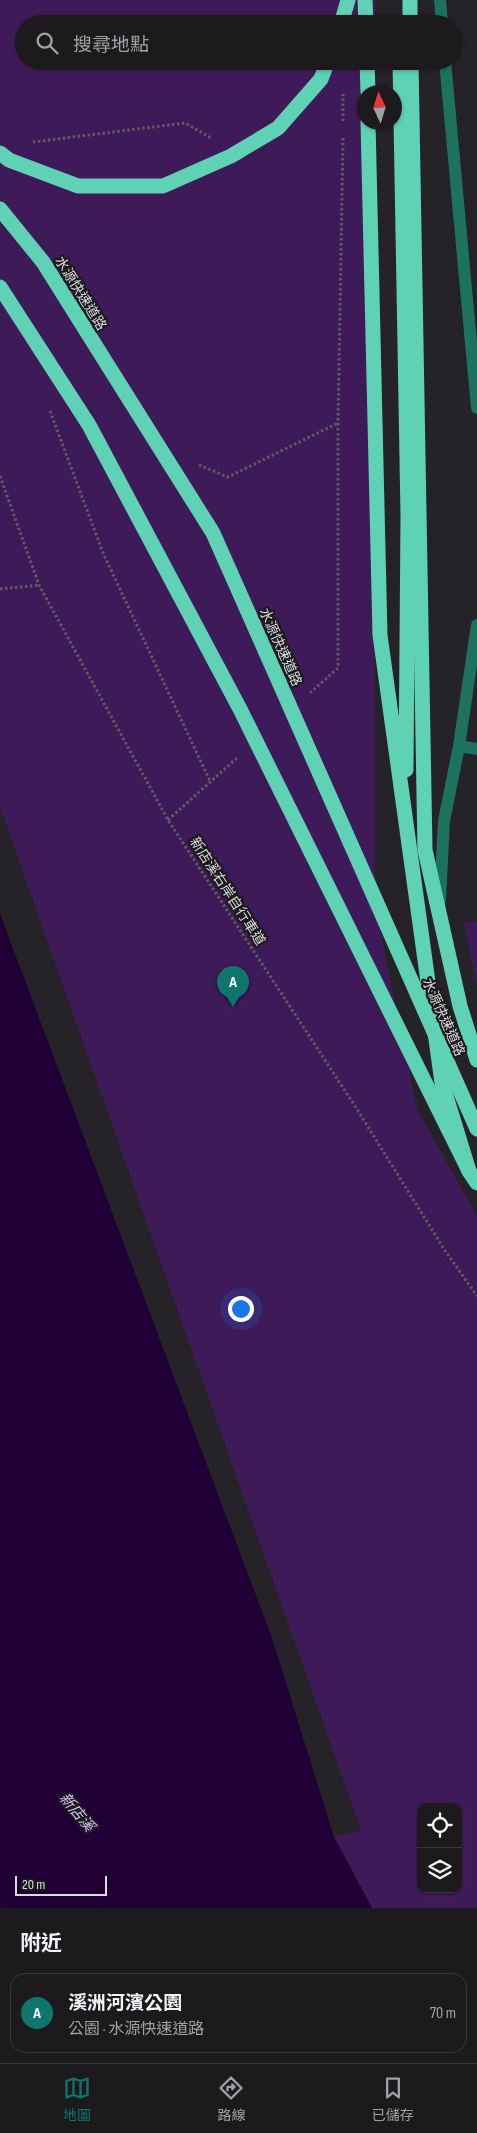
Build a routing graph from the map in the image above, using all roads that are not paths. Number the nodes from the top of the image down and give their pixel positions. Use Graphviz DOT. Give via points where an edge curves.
graph roads {
  1 [pos="348,0"];
  2 [pos="365,0"];
  3 [pos="399,0"];
  4 [pos="410,0"];
  5 [pos="440,0"];
  6 [pos="344,15"];
  7 [pos="366,15"];
  8 [pos="400,15"];
  9 [pos="410,15"];
  10 [pos="441,15"];
  11 [pos="324,70"];
  12 [pos="367,70"];
  13 [pos="400,70"];
  14 [pos="411,70"];
  15 [pos="446,70"];
  16 [pos="368,85"];
  17 [pos="368,130"];
  18 [pos="0,153"];
  19 [pos="0,209"];
  20 [pos="0,288"];
  21 [pos="477,408"];
  22 [pos="477,626"];
  23 [pos="459,746"];
  24 [pos="477,749"];
  25 [pos="405,819"];
  26 [pos="477,1047"];
  27 [pos="477,1060"];
  28 [pos="477,1129"];
  29 [pos="473,1177"];
  1 -- 6 [label="highway, bridge"];
  2 -- 7 [label="highway"];
  3 -- 8 [label="highway"];
  4 -- 9 [label="highway"];
  5 -- 10 [label="lane"];
  11 -- 18 [label="highway" via="278,128 230,156 163,186 78,186 9,160"];
  12 -- 16 [label="highway"];
  13 -- 25 [label="highway" via="408,526"];
  14 -- 27 [label="highway, bridge" via="425,850 460,1006"];
  15 -- 21 [label="lane"];
  17 -- 25 [label="highway" via="380,635"];
  19 -- 28 [label="highway, 水源快速道路, bridge" via="43,262 214,532"];
  20 -- 29 [label="highway, bridge" via="90,425 240,709"];
  22 -- 23 [label="lane"];
  23 -- 24 [label="lane"];
  23 -- 26 [label="lane" via="444,821 440,888 443,945 457,999"];
  25 -- 29 [label="highway, bridge" via="442,1083"];
}
